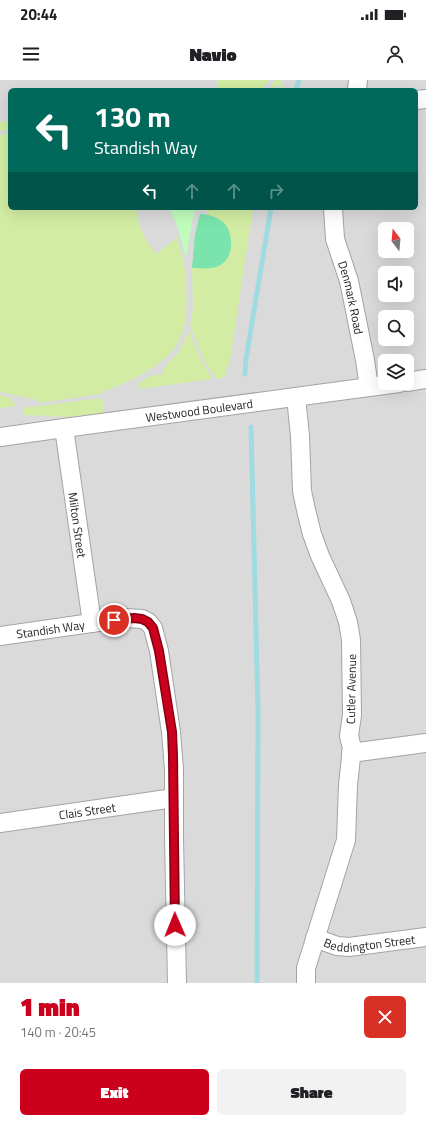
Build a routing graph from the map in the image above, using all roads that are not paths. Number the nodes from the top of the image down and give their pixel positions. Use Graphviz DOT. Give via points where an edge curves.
graph roads {
  1 [pos="333,210"];
  2 [pos="426,379"];
  3 [pos="414,381"];
  4 [pos="378,386"];
  5 [pos="369,387"];
  6 [pos="296,397"];
  7 [pos="64,428"];
  8 [pos="0,437"];
  9 [pos="92,623"];
  10 [pos="0,636"];
  11 [pos="426,743"];
  12 [pos="351,753"];
  13 [pos="174,798"];
  14 [pos="0,822"];
  15 [pos="426,937"];
  16 [pos="315,938"];
  17 [pos="177,983"];
  18 [pos="306,983"];
  1 -- 5 [label="street, Denmark Road" via="335,239 349,281"];
  2 -- 3 [label="street"];
  4 -- 5 [label="street, Westwood Boulevard"];
  5 -- 6 [label="street, Westwood Boulevard"];
  6 -- 7 [label="street, Westwood Boulevard"];
  6 -- 12 [label="street, Cutler Avenue" via="302,491 306,510 320,556 341,601 351,640"];
  7 -- 8 [label="street, Westwood Boulevard"];
  7 -- 9 [label="street, Milton Street"];
  9 -- 10 [label="street, Standish Way"];
  9 -- 13 [label="street, Standish Way" via="134,618 148,622 153,628 172,732"];
  11 -- 12 [label="street"];
  12 -- 16 [label="street, Cutler Avenue" via="346,840"];
  13 -- 14 [label="street, Clais Street"];
  13 -- 17 [label="street"];
  15 -- 16 [label="street, Beddington Street" via="349,948"];
  16 -- 18 [label="street, Cutler Avenue" via="306,968"];
}
